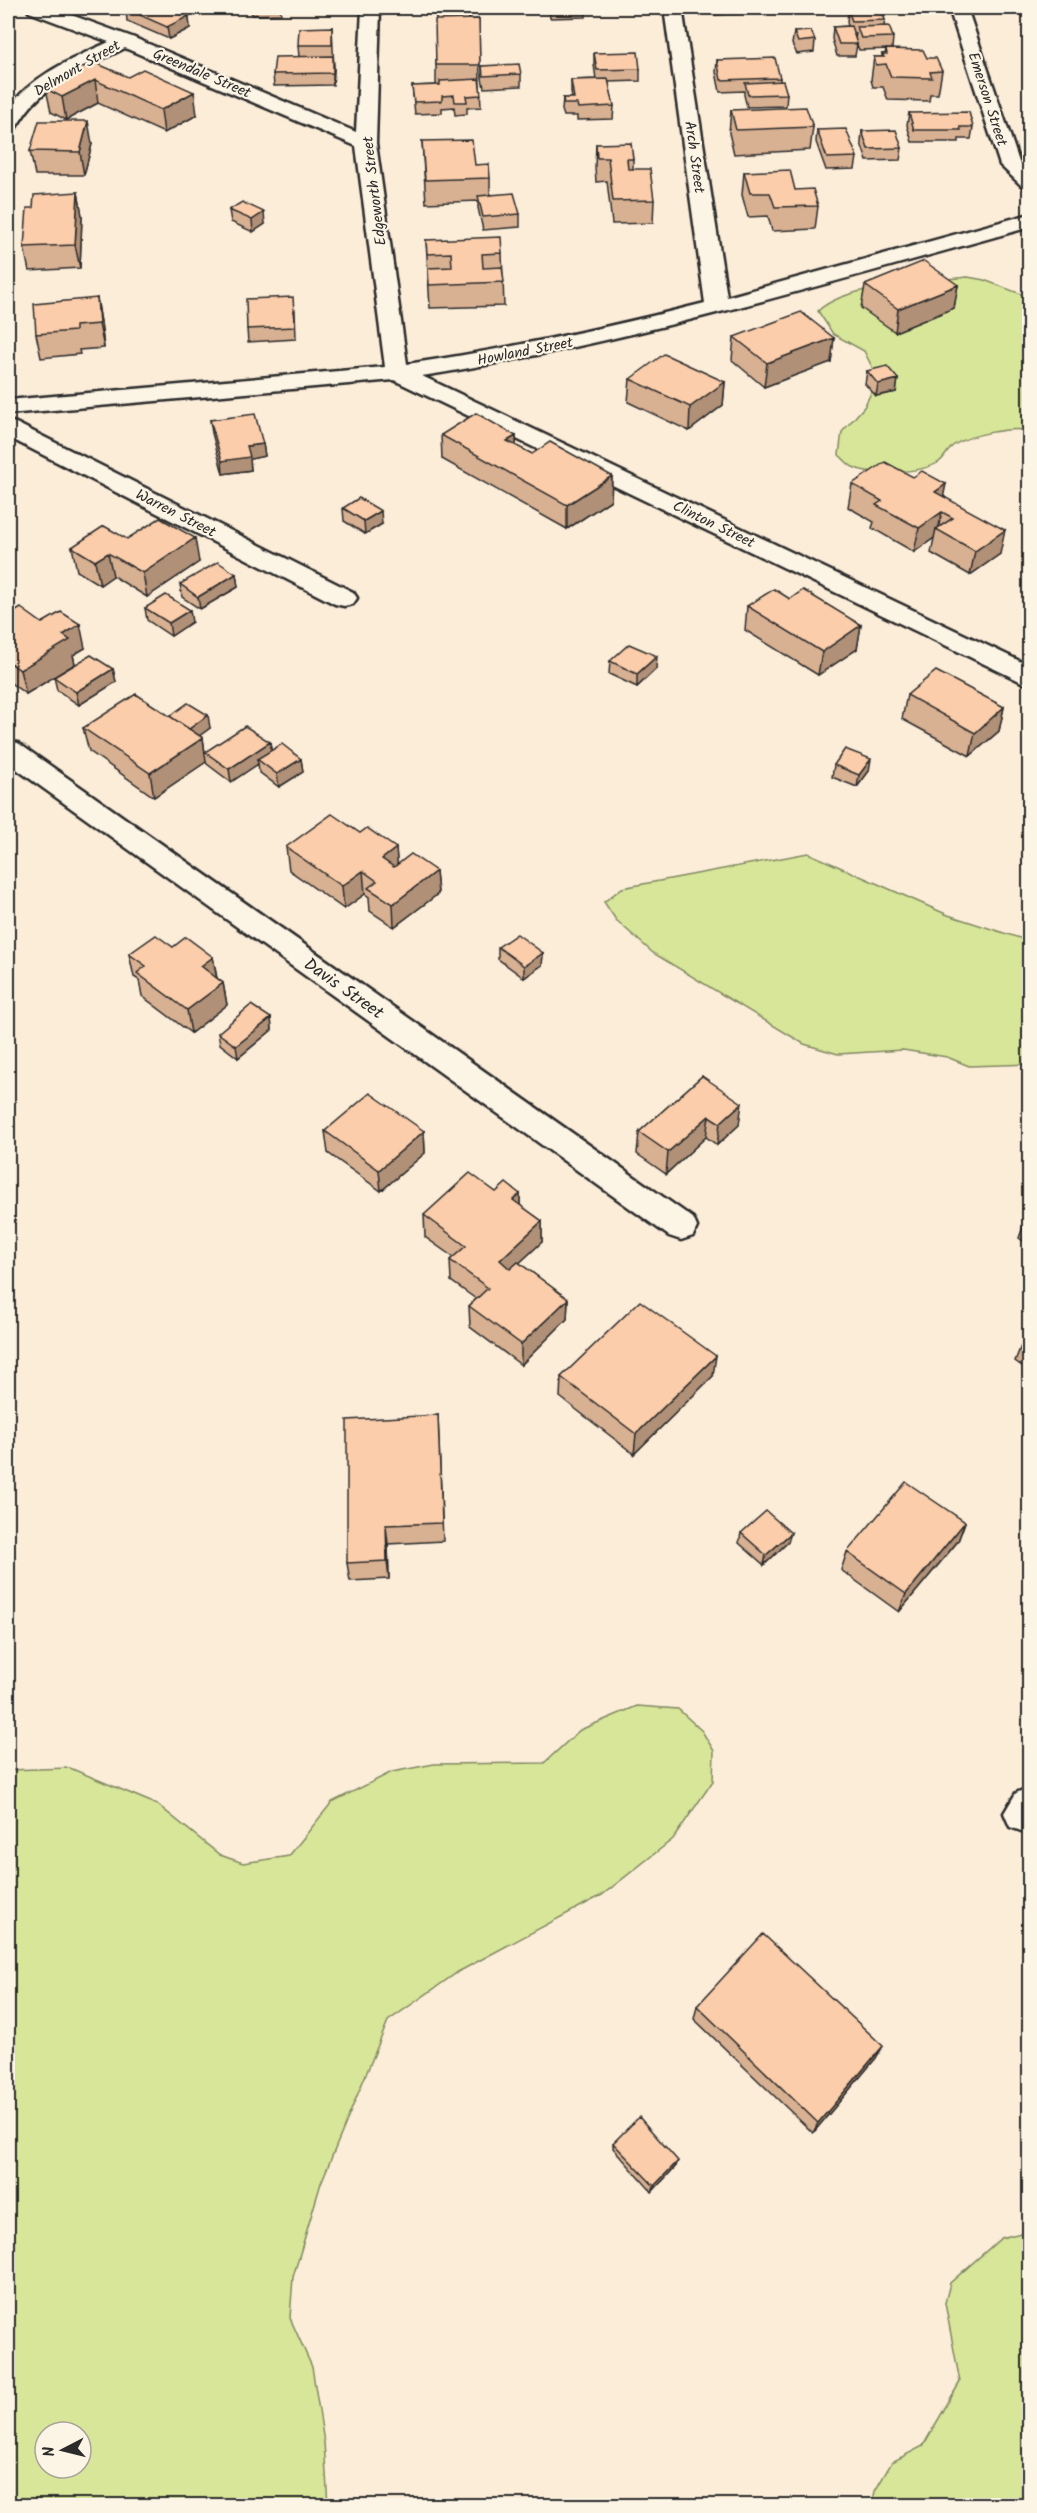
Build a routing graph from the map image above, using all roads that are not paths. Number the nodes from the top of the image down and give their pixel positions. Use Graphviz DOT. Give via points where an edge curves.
graph roads {
  1 [pos="36,8"];
  2 [pos="371,8"];
  3 [pos="673,8"];
  4 [pos="958,8"];
  5 [pos="125,41"];
  6 [pos="8,125"];
  7 [pos="366,143"];
  8 [pos="1029,183"];
  9 [pos="1029,220"];
  10 [pos="717,307"];
  11 [pos="398,373"];
  12 [pos="8,407"];
  13 [pos="8,428"];
  14 [pos="344,598"];
  15 [pos="1029,677"];
  16 [pos="8,750"];
  17 [pos="681,1227"];
  1 -- 5 [label="street, Greendale Street"];
  2 -- 7 [label="street, Edgeworth Street"];
  3 -- 10 [label="street, Arch Street"];
  4 -- 8 [label="street, Emerson Street" via="1005,154 1010,165"];
  5 -- 6 [label="street, Delmont Street" via="47,82 21,103"];
  5 -- 7 [label="street, Greendale Street"];
  7 -- 11 [label="street, Edgeworth Street"];
  9 -- 10 [label="street, Howland Street"];
  10 -- 11 [label="street, Howland Street" via="558,345"];
  11 -- 12 [label="street, Howland Street"];
  11 -- 15 [label="street, Clinton Street"];
  13 -- 14 [label="street, Warren Street"];
  16 -- 17 [label="street, Davis Street"];
}
